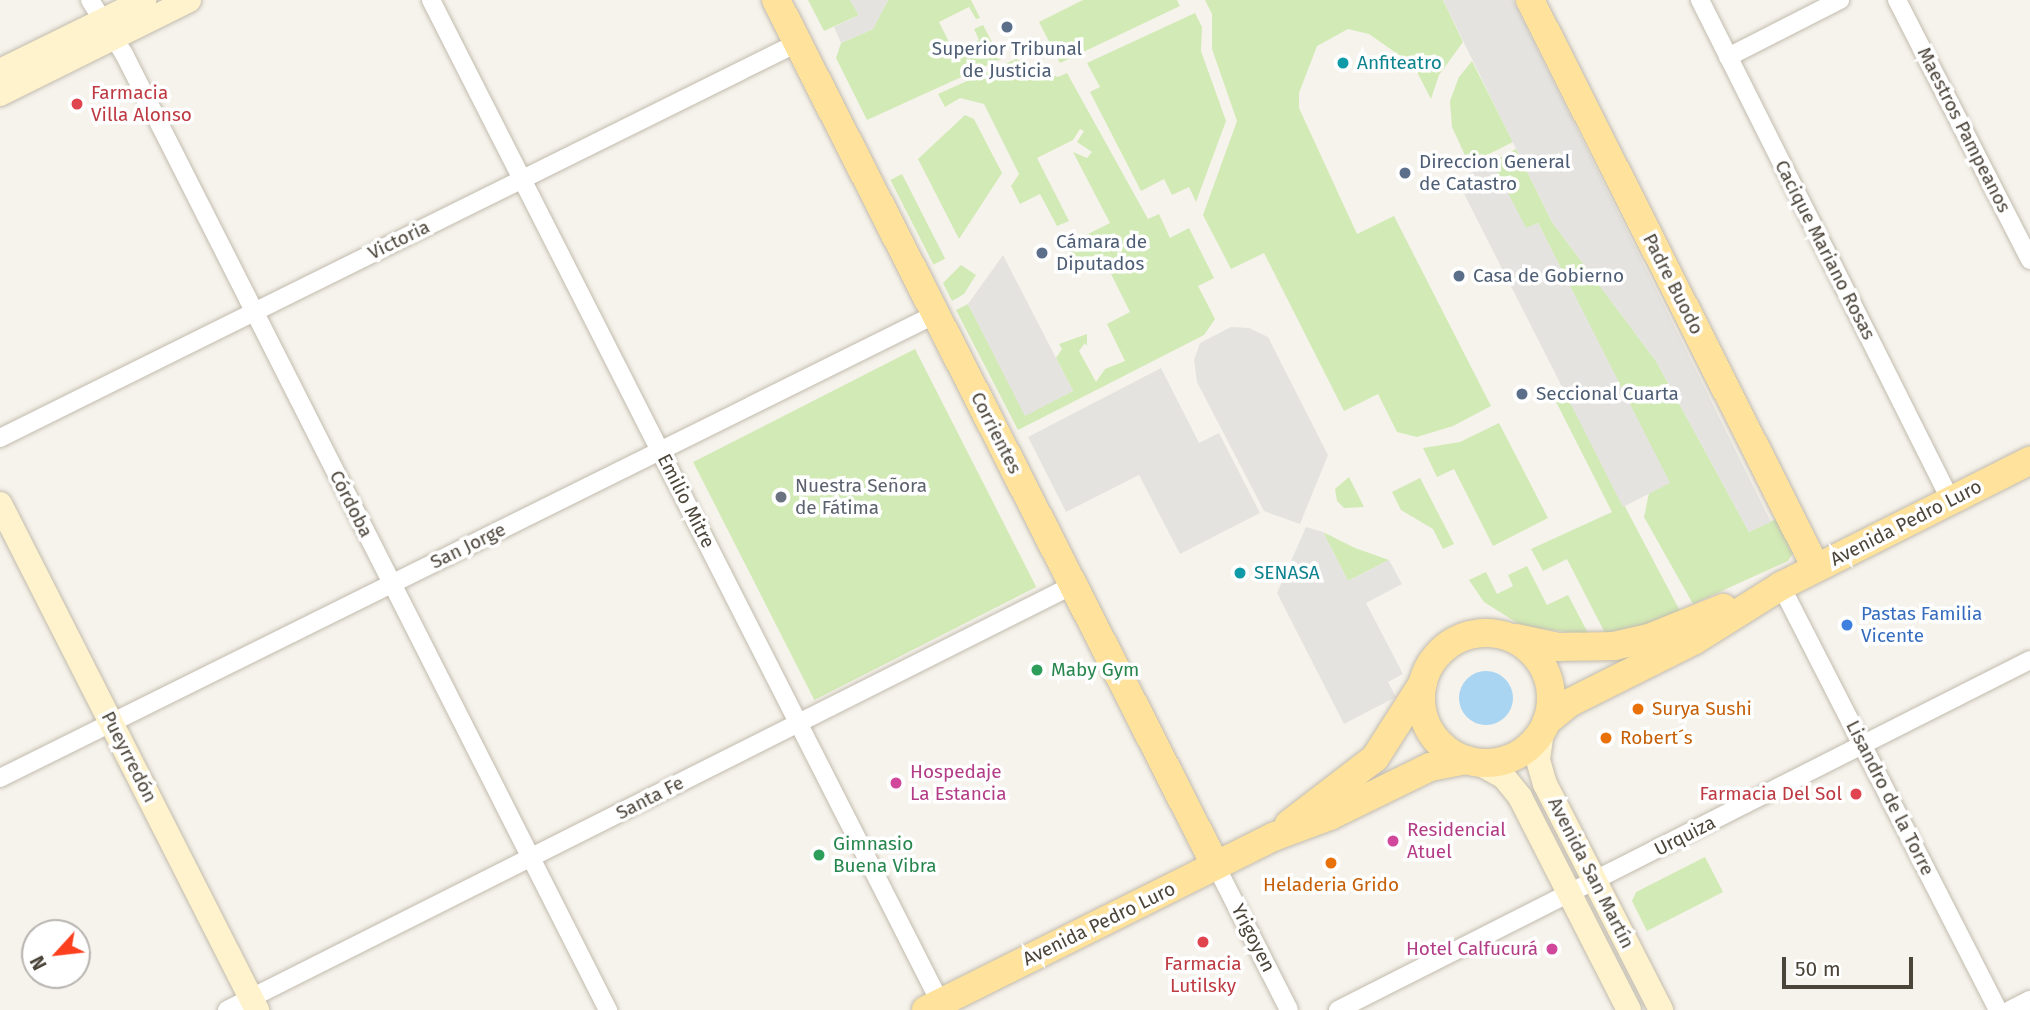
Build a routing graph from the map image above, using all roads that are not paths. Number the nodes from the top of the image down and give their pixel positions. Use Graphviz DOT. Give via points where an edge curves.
graph roads {
  1 [pos="144,0"];
  2 [pos="189,0"];
  3 [pos="431,0"];
  4 [pos="776,0"];
  5 [pos="1530,0"];
  6 [pos="1700,0"];
  7 [pos="1840,0"];
  8 [pos="1897,0"];
  9 [pos="102,19"];
  10 [pos="797,43"];
  11 [pos="1728,57"];
  12 [pos="0,71"];
  13 [pos="0,94"];
  14 [pos="522,179"];
  15 [pos="2024,232"];
  16 [pos="2030,260"];
  17 [pos="254,312"];
  18 [pos="936,314"];
  19 [pos="0,438"];
  20 [pos="660,451"];
  21 [pos="2030,461"];
  22 [pos="1951,501"];
  23 [pos="0,504"];
  24 [pos="1816,568"];
  25 [pos="392,584"];
  26 [pos="1073,585"];
  27 [pos="1782,586"];
  28 [pos="1506,636"];
  29 [pos="2030,660"];
  30 [pos="1424,680"];
  31 [pos="111,723"];
  32 [pos="799,723"];
  33 [pos="1545,726"];
  34 [pos="1863,745"];
  35 [pos="1471,761"];
  36 [pos="0,778"];
  37 [pos="1273,837"];
  38 [pos="531,858"];
  39 [pos="1216,866"];
  40 [pos="1595,881"];
  41 [pos="1570,894"];
  42 [pos="2030,1000"];
  43 [pos="254,1004"];
  44 [pos="937,1008"];
  45 [pos="227,1010"];
  46 [pos="608,1010"];
  47 [pos="1289,1010"];
  48 [pos="1338,1010"];
  49 [pos="1629,1010"];
  50 [pos="1661,1010"];
  51 [pos="1998,1010"];
  52 [pos="2010,1010"];
  1 -- 9 [label="main road"];
  2 -- 9 [label="main road"];
  3 -- 14 [label="street, Emilio Mitre"];
  4 -- 10 [label="main road, Corrientes"];
  5 -- 24 [label="main road, Padre Buodo"];
  6 -- 11 [label="street, Cacique Mariano Rosas"];
  7 -- 11 [label="street"];
  8 -- 15 [label="street, Maestros Pampeanos"];
  9 -- 12 [label="main road"];
  9 -- 13 [label="main road"];
  9 -- 17 [label="street, Córdoba"];
  10 -- 14 [label="street, Victoria"];
  10 -- 18 [label="main road, Corrientes"];
  11 -- 22 [label="street, Cacique Mariano Rosas"];
  14 -- 17 [label="street, Victoria"];
  14 -- 20 [label="street, Emilio Mitre"];
  15 -- 16 [label="street, Maestros Pampeanos"];
  17 -- 19 [label="street, Victoria"];
  17 -- 25 [label="street, Córdoba"];
  18 -- 20 [label="street, San Jorge"];
  18 -- 26 [label="main road, Corrientes"];
  20 -- 25 [label="street, San Jorge"];
  20 -- 32 [label="street, Emilio Mitre"];
  21 -- 22 [label="main road, Avenida Pedro Luro"];
  22 -- 24 [label="main road, Avenida Pedro Luro"];
  23 -- 31 [label="main road, Pueyrredón"];
  24 -- 27 [label="main road, Avenida Pedro Luro"];
  25 -- 31 [label="street, San Jorge"];
  25 -- 38 [label="street, Córdoba"];
  26 -- 32 [label="street, Santa Fe"];
  26 -- 39 [label="main road, Corrientes"];
  27 -- 28 [label="main road, Avenida Pedro Luro" via="1622,645 1571,648"];
  27 -- 33 [label="main road, Avenida Pedro Luro" via="1695,640 1569,703"];
  27 -- 34 [label="street, Lisandro de la Torre"];
  28 -- 30 [label="main road" via="1475,634 1455,641 1433,662"];
  28 -- 33 [label="main road" via="1525,646 1544,670 1551,700"];
  29 -- 34 [label="street, Urquiza"];
  30 -- 35 [label="main road" via="1423,713 1432,733 1447,749"];
  30 -- 37 [label="main road, Avenida Pedro Luro" via="1391,738 1371,761"];
  31 -- 36 [label="street, San Jorge"];
  31 -- 43 [label="main road, Pueyrredón"];
  32 -- 38 [label="street, Santa Fe"];
  32 -- 44 [label="street, Emilio Mitre"];
  33 -- 35 [label="main road" via="1519,754 1499,762"];
  33 -- 40 [label="main road, Avenida San Martín" via="1539,769"];
  34 -- 40 [label="street, Urquiza"];
  34 -- 51 [label="street, Lisandro de la Torre"];
  35 -- 37 [label="main road, Avenida Pedro Luro" via="1430,767 1330,816"];
  35 -- 41 [label="main road, Avenida San Martín" via="1498,772 1516,790"];
  37 -- 39 [label="main road, Avenida Pedro Luro"];
  38 -- 43 [label="street, Santa Fe"];
  38 -- 46 [label="street, Córdoba"];
  39 -- 44 [label="main road, Avenida Pedro Luro"];
  39 -- 47 [label="street, Yrigoyen"];
  40 -- 41 [label="street, Urquiza"];
  40 -- 50 [label="main road, Avenida San Martín"];
  41 -- 48 [label="street, Urquiza"];
  41 -- 49 [label="main road, Avenida San Martín"];
  42 -- 52 [label="street"];
  43 -- 45 [label="street, Santa Fe"];
}
